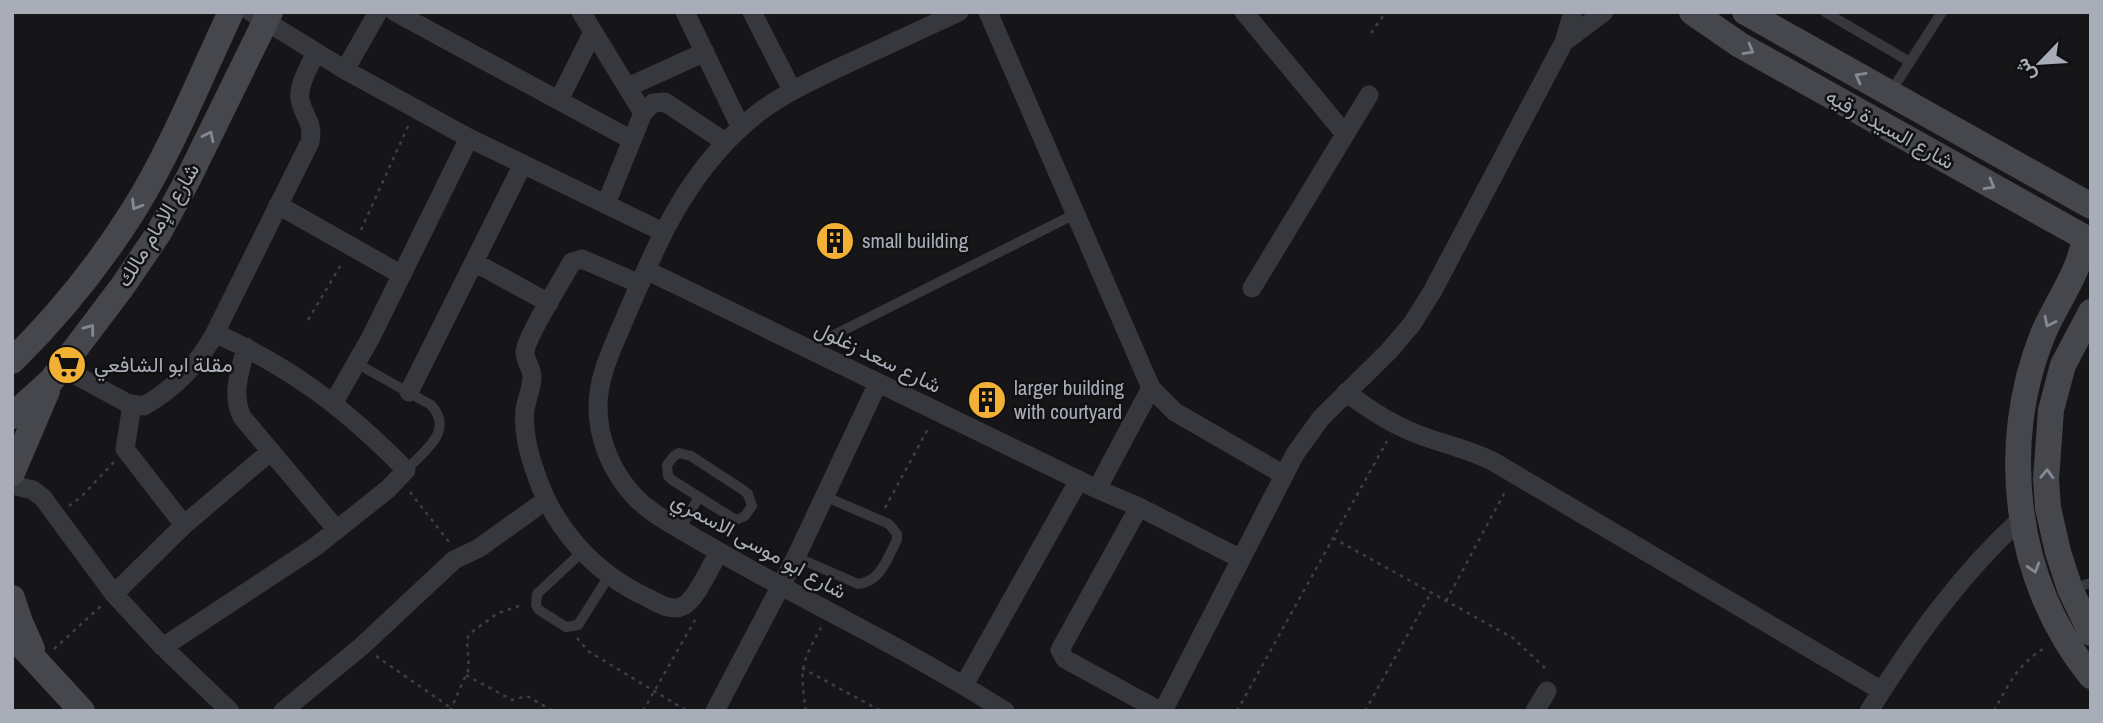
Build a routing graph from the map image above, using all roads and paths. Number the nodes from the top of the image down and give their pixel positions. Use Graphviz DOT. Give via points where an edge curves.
graph roads {
  1 [pos="232,12"];
  2 [pos="378,12"];
  3 [pos="395,12"];
  4 [pos="580,12"];
  5 [pos="685,12"];
  6 [pos="752,12"];
  7 [pos="959,12"];
  8 [pos="988,12"];
  9 [pos="1244,12"];
  10 [pos="1387,12"];
  11 [pos="1573,12"];
  12 [pos="1604,12"];
  13 [pos="1692,12"];
  14 [pos="1825,12"];
  15 [pos="1942,12"];
  16 [pos="1753,14"];
  17 [pos="262,15"];
  18 [pos="1722,21"];
  19 [pos="593,32"];
  20 [pos="1371,33"];
  21 [pos="1564,42"];
  22 [pos="316,52"];
  23 [pos="705,52"];
  24 [pos="1910,62"];
  25 [pos="345,70"];
  26 [pos="628,87"];
  27 [pos="792,90"];
  28 [pos="1890,94"];
  29 [pos="1369,95"];
  30 [pos="559,100"];
  31 [pos="415,108"];
  32 [pos="643,113"];
  33 [pos="1936,119"];
  34 [pos="741,128"];
  35 [pos="1346,134"];
  36 [pos="469,138"];
  37 [pos="632,141"];
  38 [pos="725,142"];
  39 [pos="1921,147"];
  40 [pos="523,164"];
  41 [pos="606,204"];
  42 [pos="278,205"];
  43 [pos="2091,206"];
  44 [pos="1075,214"];
  45 [pos="663,232"];
  46 [pos="2088,239"];
  47 [pos="352,247"];
  48 [pos="474,262"];
  49 [pos="402,275"];
  50 [pos="643,277"];
  51 [pos="1252,288"];
  52 [pos="2064,292"];
  53 [pos="549,303"];
  54 [pos="2091,305"];
  55 [pos="2091,312"];
  56 [pos="308,320"];
  57 [pos="215,333"];
  58 [pos="246,347"];
  59 [pos="807,348"];
  60 [pos="12,361"];
  61 [pos="356,363"];
  62 [pos="56,374"];
  63 [pos="878,383"];
  64 [pos="1151,388"];
  65 [pos="409,392"];
  66 [pos="1346,392"];
  67 [pos="334,402"];
  68 [pos="132,405"];
  69 [pos="938,412"];
  70 [pos="12,416"];
  71 [pos="1396,425"];
  72 [pos="271,451"];
  73 [pos="131,457"];
  74 [pos="12,473"];
  75 [pos="403,474"];
  76 [pos="1515,474"];
  77 [pos="1284,475"];
  78 [pos="1079,480"];
  79 [pos="12,485"];
  80 [pos="1097,489"];
  81 [pos="824,496"];
  82 [pos="699,497"];
  83 [pos="545,500"];
  84 [pos="1139,508"];
  85 [pos="53,512"];
  86 [pos="2022,518"];
  87 [pos="879,520"];
  88 [pos="184,525"];
  89 [pos="680,529"];
  90 [pos="337,530"];
  91 [pos="1334,538"];
  92 [pos="582,552"];
  93 [pos="718,554"];
  94 [pos="459,556"];
  95 [pos="796,556"];
  96 [pos="1241,559"];
  97 [pos="609,576"];
  98 [pos="780,586"];
  99 [pos="2080,586"];
  100 [pos="1432,593"];
  101 [pos="114,594"];
  102 [pos="12,598"];
  103 [pos="1446,601"];
  104 [pos="536,605"];
  105 [pos="830,613"];
  106 [pos="695,619"];
  107 [pos="572,628"];
  108 [pos="12,635"];
  109 [pos="2078,636"];
  110 [pos="362,646"];
  111 [pos="163,647"];
  112 [pos="39,663"];
  113 [pos="802,668"];
  114 [pos="466,675"];
  115 [pos="2091,676"];
  116 [pos="964,685"];
  117 [pos="654,691"];
  118 [pos="1547,691"];
  119 [pos="1881,691"];
  120 [pos="450,709"];
  121 [pos="82,711"];
  122 [pos="230,711"];
  123 [pos="284,711"];
  124 [pos="553,711"];
  125 [pos="643,711"];
  126 [pos="687,711"];
  127 [pos="715,711"];
  128 [pos="806,711"];
  129 [pos="881,711"];
  130 [pos="1005,711"];
  131 [pos="1162,711"];
  132 [pos="1237,711"];
  133 [pos="1365,711"];
  134 [pos="1535,711"];
  135 [pos="1869,711"];
  136 [pos="1994,711"];
  1 -- 60 [label="street, شارع الإمام مالك, one-way" via="135,207 87,278"];
  2 -- 25 [label="street"];
  3 -- 30 [label="street"];
  4 -- 19 [label="street"];
  5 -- 23 [label="street"];
  6 -- 27 [label="street"];
  7 -- 27 [label="street, شارع ابو موسى الاسمري"];
  8 -- 44 [label="street"];
  9 -- 35 [label="street"];
  10 -- 20 [label="path"];
  11 -- 21 [label="street"];
  12 -- 21 [label="street"];
  13 -- 18 [label="street, شارع السيدة رقيه"];
  14 -- 24 [label="lane"];
  15 -- 24 [label="lane"];
  28 -- 16 [label="street, شارع السيدة رقيه, one-way"];
  17 -- 22 [label="street"];
  62 -- 17 [label="street, شارع الإمام مالك, one-way" via="169,215"];
  18 -- 39 [label="street, شارع السيدة رقيه, one-way" via="1740,45"];
  19 -- 26 [label="street"];
  19 -- 30 [label="street"];
  21 -- 66 [label="street" via="1432,292 1389,351"];
  22 -- 25 [label="street"];
  22 -- 42 [label="street" via="300,90 311,125 310,142"];
  23 -- 26 [label="street"];
  23 -- 34 [label="street"];
  24 -- 28 [label="lane"];
  25 -- 31 [label="street"];
  26 -- 32 [label="street"];
  27 -- 34 [label="street, شارع ابو موسى الاسمري"];
  28 -- 33 [label="street, شارع السيدة رقيه"];
  29 -- 35 [label="street"];
  30 -- 37 [label="street"];
  31 -- 36 [label="street"];
  31 -- 47 [label="path"];
  32 -- 37 [label="street"];
  32 -- 38 [label="street" via="653,103 665,102"];
  33 -- 39 [label="street"];
  33 -- 43 [label="street, شارع السيدة رقيه"];
  34 -- 38 [label="street, شارع ابو موسى الاسمري"];
  35 -- 51 [label="street"];
  36 -- 40 [label="street"];
  36 -- 49 [label="street"];
  37 -- 41 [label="street"];
  38 -- 45 [label="street, شارع ابو موسى الاسمري" via="703,166"];
  39 -- 46 [label="street, شارع السيدة رقيه, one-way"];
  40 -- 41 [label="street"];
  40 -- 48 [label="street"];
  41 -- 45 [label="street"];
  42 -- 47 [label="street"];
  42 -- 57 [label="street"];
  44 -- 59 [label="lane"];
  44 -- 64 [label="street"];
  45 -- 50 [label="street, شارع ابو موسى الاسمري"];
  46 -- 52 [label="street"];
  47 -- 49 [label="street"];
  47 -- 56 [label="path"];
  48 -- 53 [label="street"];
  48 -- 65 [label="street"];
  49 -- 61 [label="street"];
  50 -- 53 [label="street, شارع سعد زغلول" via="577,260"];
  50 -- 59 [label="street, شارع سعد زغلول"];
  50 -- 89 [label="street, شارع ابو موسى الاسمري" via="600,381 600,432 619,478 635,498"];
  52 -- 54 [label="street"];
  52 -- 86 [label="street, one-way" via="2043,334 2020,424 2017,478"];
  53 -- 83 [label="street" via="525,350 532,382 524,426"];
  99 -- 55 [label="street, one-way" via="2048,508 2046,479 2051,410 2063,365"];
  57 -- 58 [label="street"];
  57 -- 68 [label="street" via="180,380 144,406"];
  58 -- 67 [label="street"];
  58 -- 72 [label="street" via="236,384 237,407"];
  59 -- 63 [label="street, شارع سعد زغلول"];
  61 -- 65 [label="lane"];
  61 -- 67 [label="street"];
  62 -- 68 [label="street"];
  62 -- 70 [label="street, شارع الإمام مالك"];
  62 -- 74 [label="street"];
  63 -- 69 [label="street, شارع سعد زغلول"];
  63 -- 81 [label="street"];
  64 -- 77 [label="street" via="1175,412"];
  64 -- 80 [label="street"];
  65 -- 75 [label="lane" via="431,405 441,426 437,437"];
  66 -- 71 [label="street"];
  66 -- 77 [label="street" via="1306,436"];
  67 -- 75 [label="street" via="366,430"];
  68 -- 73 [label="street" via="124,444"];
  69 -- 78 [label="street, شارع سعد زغلول"];
  69 -- 87 [label="path"];
  71 -- 76 [label="street" via="1474,453"];
  71 -- 91 [label="path"];
  72 -- 88 [label="street"];
  72 -- 90 [label="street"];
  73 -- 85 [label="path" via="112,463 81,497"];
  73 -- 88 [label="street"];
  75 -- 90 [label="street"];
  75 -- 94 [label="path"];
  76 -- 103 [label="path"];
  76 -- 119 [label="street"];
  77 -- 96 [label="street"];
  78 -- 80 [label="street, شارع سعد زغلول"];
  78 -- 116 [label="street"];
  79 -- 85 [label="street" via="33,490"];
  80 -- 84 [label="street, شارع سعد زغلول"];
  81 -- 87 [label="lane"];
  81 -- 95 [label="street"];
  82 -- 82 [label="lane" via="668,476 667,465 674,456 685,454 701,463 748,494 752,506 736,520"];
  82 -- 89 [label="lane"];
  83 -- 92 [label="street"];
  83 -- 94 [label="street" via="472,552"];
  84 -- 96 [label="street, شارع سعد زغلول"];
  84 -- 131 [label="street" via="1060,650 1065,659"];
  85 -- 101 [label="street"];
  86 -- 109 [label="street, one-way" via="2034,569 2053,617"];
  86 -- 119 [label="street" via="1953,590"];
  87 -- 95 [label="lane" via="894,528 897,540 872,581 858,584"];
  88 -- 101 [label="street"];
  89 -- 93 [label="street, شارع ابو موسى الاسمري"];
  90 -- 111 [label="street"];
  91 -- 100 [label="path"];
  91 -- 132 [label="path"];
  92 -- 97 [label="street"];
  92 -- 104 [label="lane" via="537,594"];
  93 -- 97 [label="street" via="684,606 671,608"];
  93 -- 98 [label="street, شارع ابو موسى الاسمري"];
  94 -- 110 [label="street"];
  95 -- 98 [label="street"];
  96 -- 131 [label="street"];
  97 -- 107 [label="lane" via="582,620"];
  98 -- 105 [label="street, شارع ابو موسى الاسمري"];
  98 -- 127 [label="street"];
  99 -- 109 [label="street"];
  100 -- 103 [label="path"];
  100 -- 133 [label="path"];
  101 -- 111 [label="street"];
  101 -- 112 [label="path"];
  102 -- 112 [label="street"];
  103 -- 118 [label="path" via="1530,651 1544,667"];
  104 -- 107 [label="lane"];
  104 -- 114 [label="path" via="498,613 469,634"];
  105 -- 113 [label="path"];
  105 -- 116 [label="street, شارع ابو موسى الاسمري"];
  106 -- 117 [label="path"];
  107 -- 117 [label="path" via="588,651"];
  108 -- 112 [label="street"];
  109 -- 115 [label="street"];
  109 -- 136 [label="path" via="2031,656 2017,669"];
  110 -- 120 [label="path"];
  110 -- 123 [label="street"];
  111 -- 122 [label="street"];
  112 -- 121 [label="street"];
  113 -- 128 [label="path"];
  113 -- 129 [label="path"];
  114 -- 120 [label="path"];
  114 -- 124 [label="path" via="512,700 527,696"];
  116 -- 130 [label="street, شارع ابو موسى الاسمري"];
  117 -- 125 [label="path"];
  117 -- 126 [label="path"];
  118 -- 134 [label="street"];
  119 -- 135 [label="street"];
}
